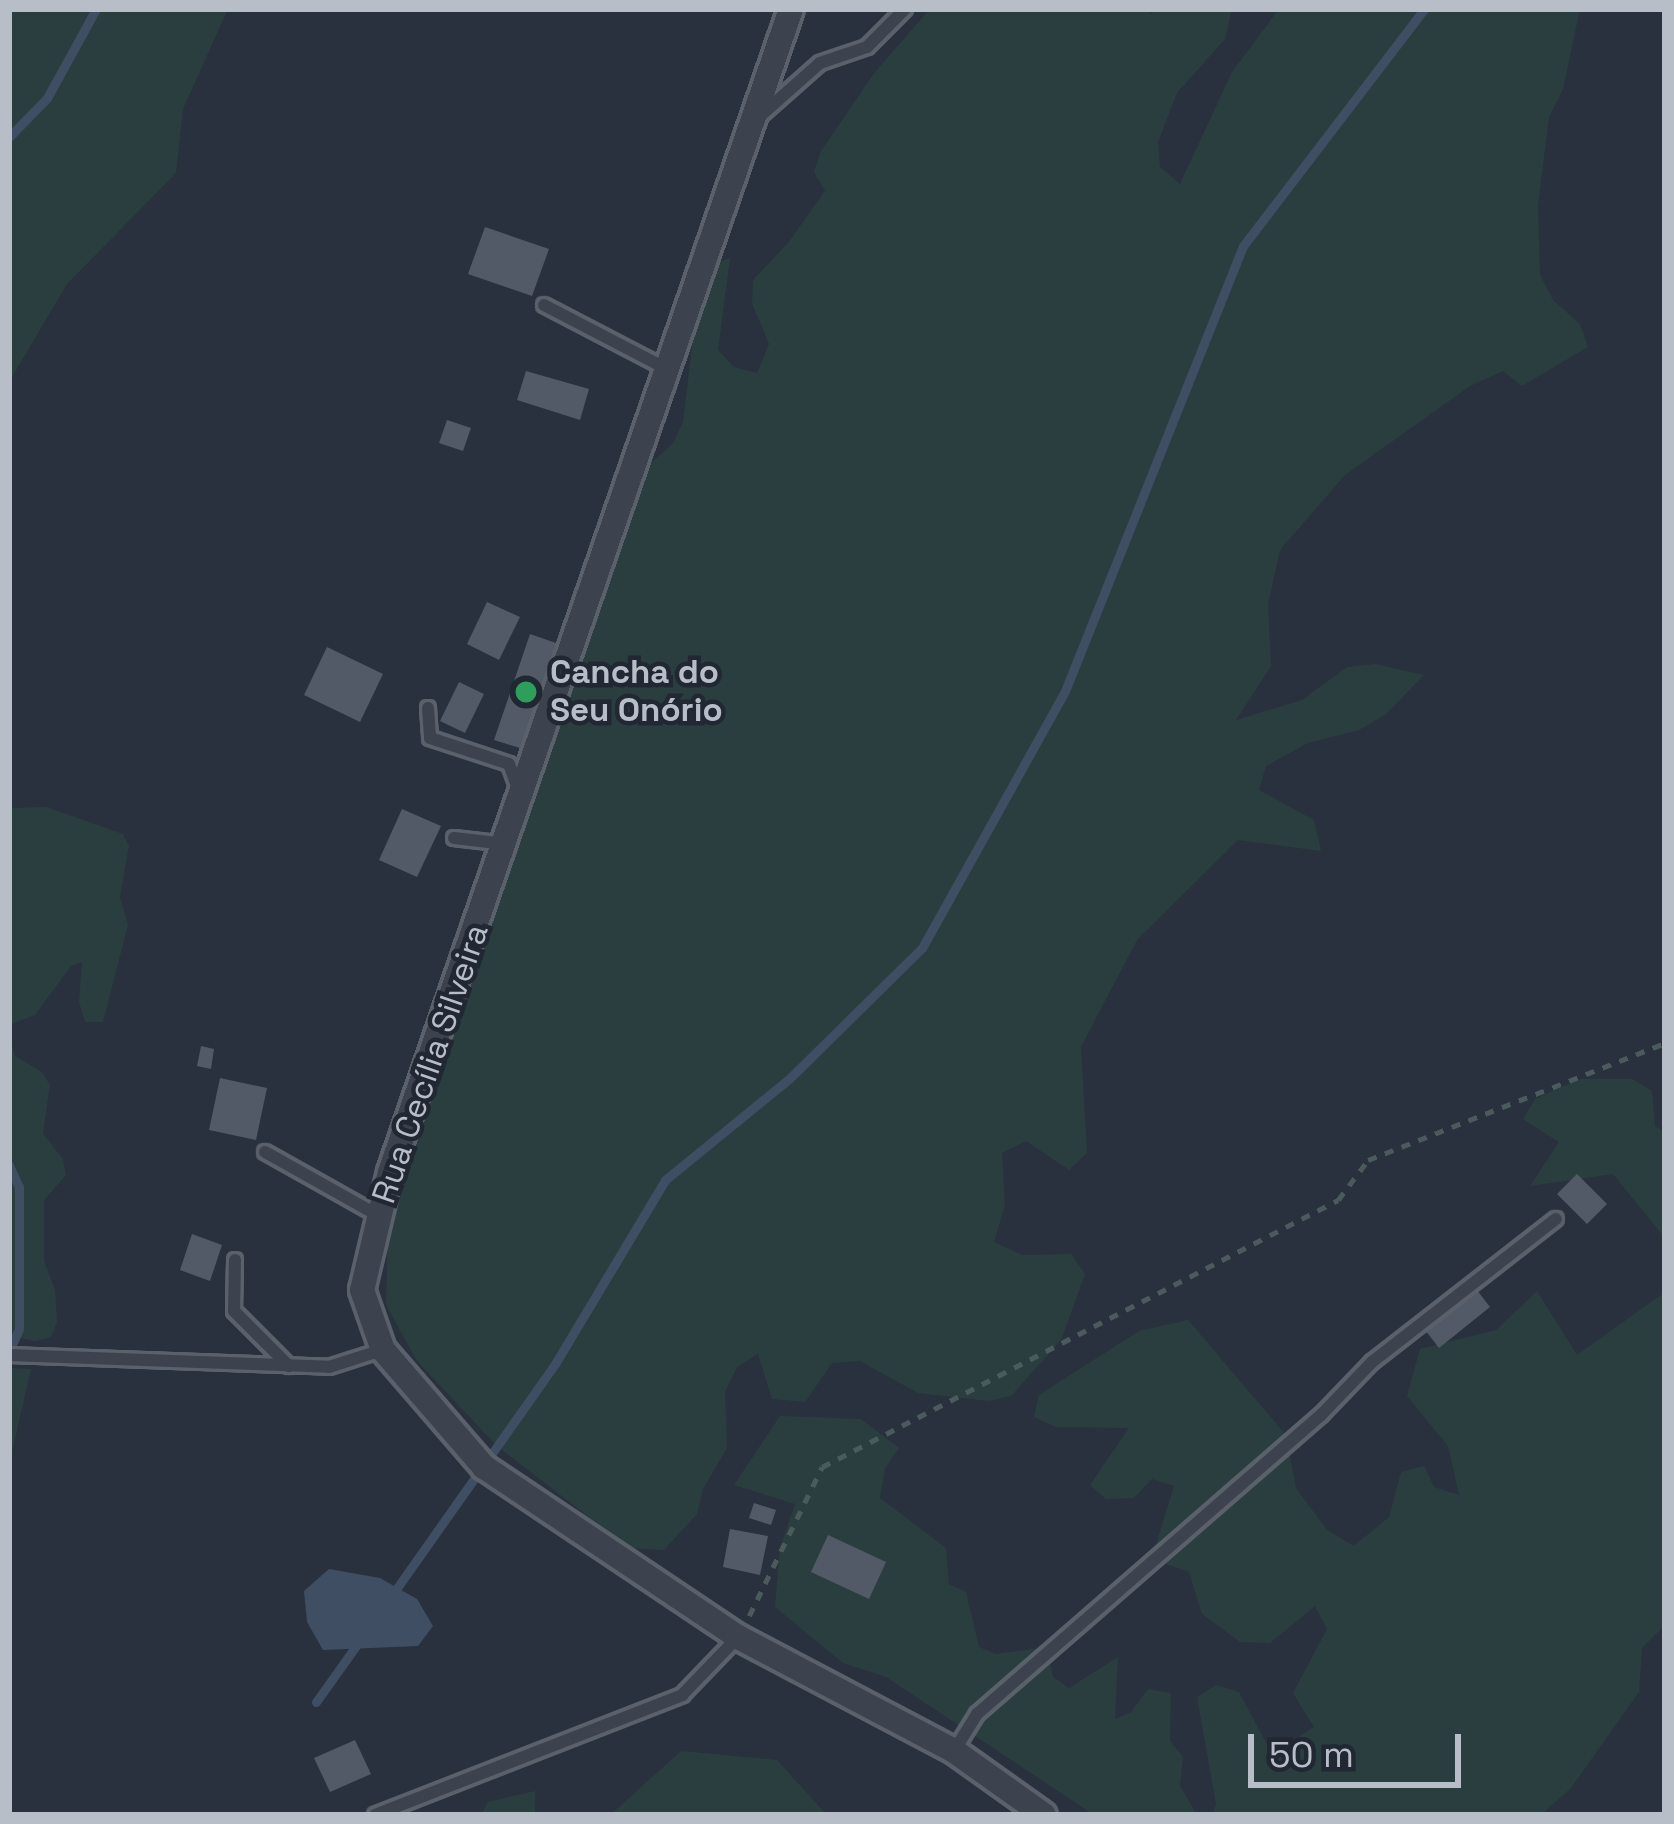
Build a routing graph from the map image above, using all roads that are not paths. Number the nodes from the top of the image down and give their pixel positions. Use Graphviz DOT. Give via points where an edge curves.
graph roads {
  1 [pos="790,9"];
  2 [pos="905,9"];
  3 [pos="750,122"];
  4 [pos="544,305"];
  5 [pos="667,369"];
  6 [pos="428,708"];
  7 [pos="522,799"];
  8 [pos="454,838"];
  9 [pos="507,844"];
  10 [pos="265,1152"];
  11 [pos="380,1216"];
  12 [pos="1556,1220"];
  13 [pos="235,1259"];
  14 [pos="383,1350"];
  15 [pos="9,1355"];
  16 [pos="289,1366"];
  17 [pos="738,1637"];
  18 [pos="954,1751"];
  19 [pos="375,1815"];
  20 [pos="1044,1815"];
  1 -- 3 [label="street, Rua Cecília Silveira"];
  2 -- 3 [label="lane" via="867,46 820,63"];
  3 -- 5 [label="street, Rua Cecília Silveira"];
  4 -- 5 [label="lane"];
  5 -- 7 [label="street, Rua Cecília Silveira"];
  6 -- 7 [label="lane" via="430,738 509,764"];
  7 -- 9 [label="street, Rua Cecília Silveira"];
  8 -- 9 [label="lane"];
  9 -- 11 [label="street, Rua Cecília Silveira"];
  10 -- 11 [label="lane"];
  11 -- 14 [label="street, Rua Cecília Silveira" via="362,1290"];
  12 -- 18 [label="lane" via="1372,1362 977,1714"];
  13 -- 16 [label="lane" via="234,1311"];
  14 -- 16 [label="lane" via="329,1367"];
  14 -- 17 [label="street, Rua Cecília Silveira" via="484,1466"];
  15 -- 16 [label="lane"];
  17 -- 18 [label="street, Rua Cecília Silveira"];
  17 -- 19 [label="lane" via="682,1695"];
  18 -- 20 [label="street, Rua Cecília Silveira"];
}
